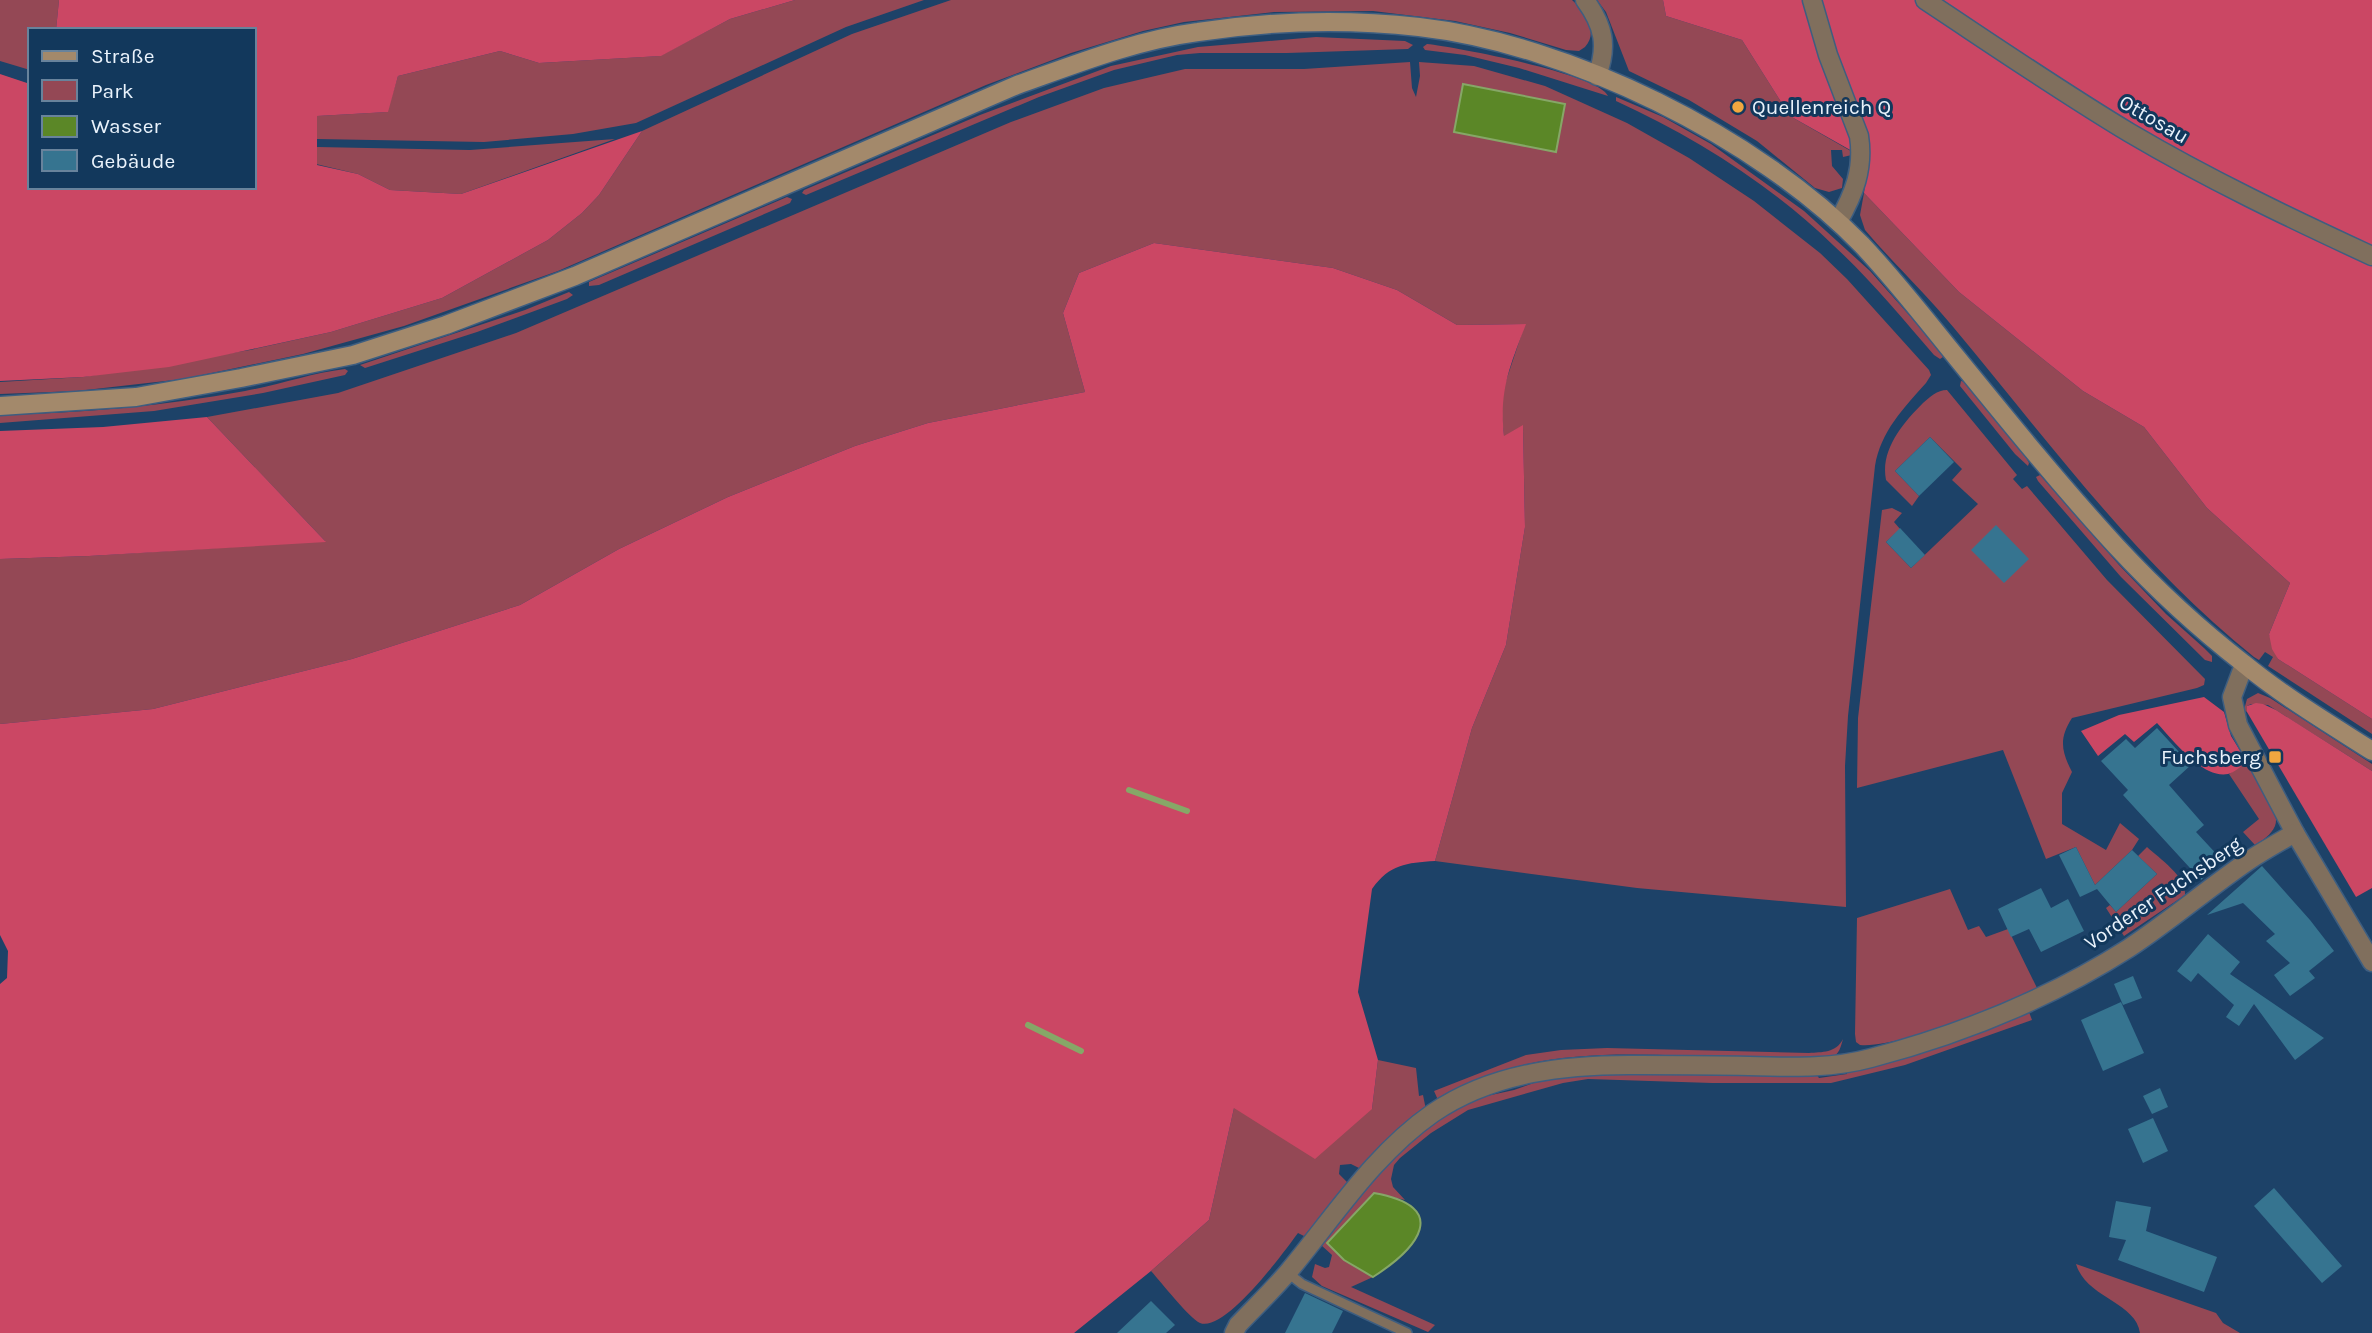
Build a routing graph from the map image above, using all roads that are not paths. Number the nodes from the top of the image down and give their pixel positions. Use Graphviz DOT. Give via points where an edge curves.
graph roads {
  1 [pos="1585,0"];
  2 [pos="1812,0"];
  3 [pos="1925,0"];
  4 [pos="1597,76"];
  5 [pos="1838,222"];
  6 [pos="2372,256"];
  7 [pos="0,405"];
  8 [pos="2244,665"];
  9 [pos="2372,751"];
  10 [pos="2295,833"];
  11 [pos="2372,962"];
  12 [pos="1288,1273"];
  13 [pos="1232,1330"];
  14 [pos="1407,1333"];
  1 -- 4 [label="street" via="1604,44"];
  2 -- 5 [label="street" via="1861,150 1857,184"];
  3 -- 6 [label="street, Ottosau" via="2132,134 2222,184"];
  4 -- 5 [label="main road" via="1719,136"];
  4 -- 7 [label="main road" via="1488,40 1422,28 1283,24 1182,35 1083,61 1017,86 564,281 353,355 136,397"];
  5 -- 8 [label="main road" via="1911,300 2118,548"];
  8 -- 9 [label="main road"];
  8 -- 10 [label="street" via="2233,692 2235,716"];
  10 -- 11 [label="street"];
  10 -- 12 [label="street, Vorderer Fuchsberg" via="2127,949 2049,994 1920,1045 1828,1067 1566,1067 1536,1071 1461,1098 1434,1113 1385,1156"];
  12 -- 13 [label="street, Vorderer Fuchsberg"];
  12 -- 14 [label="lane" via="1302,1284"];
}
